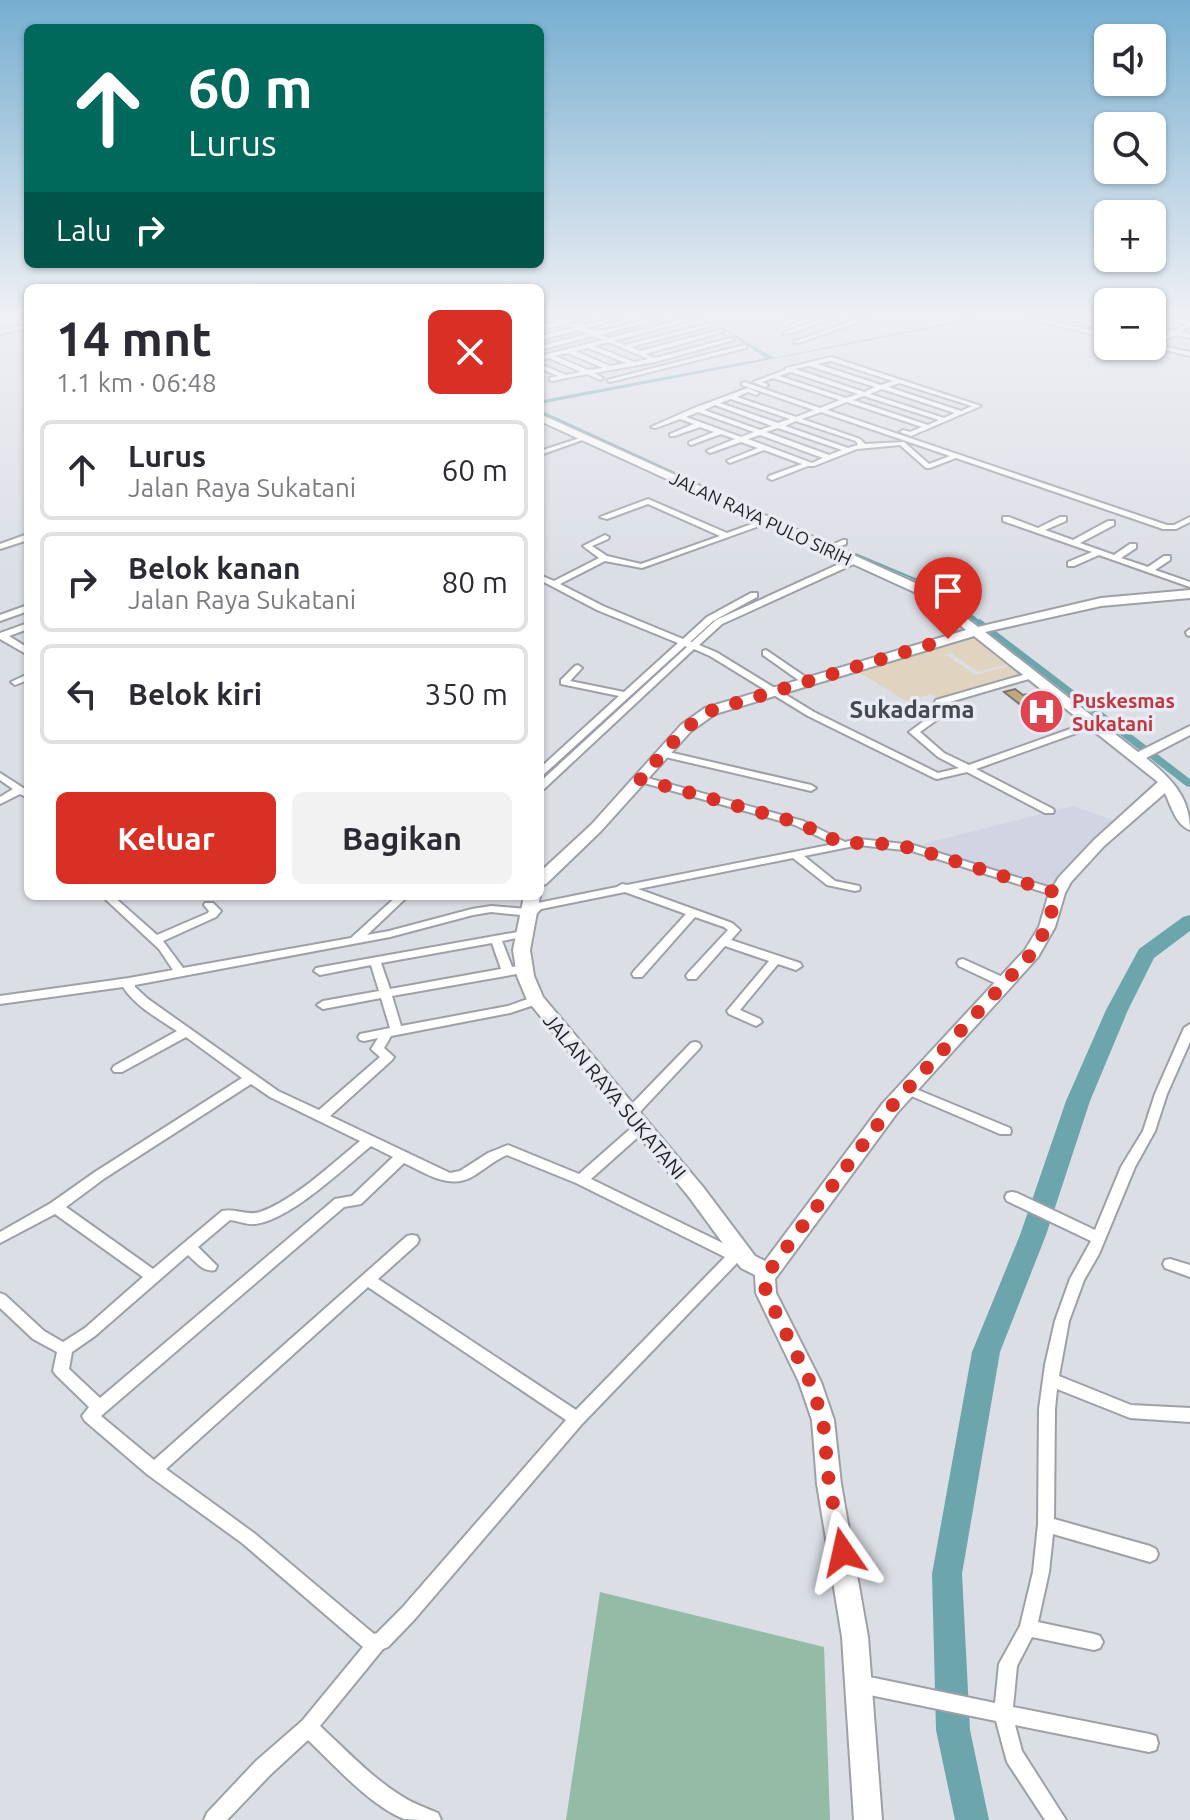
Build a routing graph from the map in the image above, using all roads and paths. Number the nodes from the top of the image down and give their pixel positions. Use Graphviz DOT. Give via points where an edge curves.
graph roads {
  1 [pos="714,403"];
  2 [pos="749,403"];
  3 [pos="791,403"];
  4 [pos="796,403"];
  5 [pos="818,403"];
  6 [pos="840,403"];
  7 [pos="856,403"];
  8 [pos="892,403"];
  9 [pos="930,403"];
  10 [pos="968,403"];
  11 [pos="830,407"];
  12 [pos="696,409"];
  13 [pos="818,411"];
  14 [pos="961,413"];
  15 [pos="680,417"];
  16 [pos="544,419"];
  17 [pos="796,419"];
  18 [pos="945,420"];
  19 [pos="701,424"];
  20 [pos="778,426"];
  21 [pos="654,427"];
  22 [pos="928,427"];
  23 [pos="720,432"];
  24 [pos="760,432"];
  25 [pos="672,435"];
  26 [pos="585,438"];
  27 [pos="741,439"];
  28 [pos="691,443"];
  29 [pos="863,446"];
  30 [pos="763,448"];
  31 [pos="848,450"];
  32 [pos="710,451"];
  33 [pos="544,452"];
  34 [pos="784,455"];
  35 [pos="956,456"];
  36 [pos="830,458"];
  37 [pos="730,461"];
  38 [pos="767,462"];
  39 [pos="807,464"];
  40 [pos="772,478"];
  41 [pos="604,517"];
  42 [pos="1006,519"];
  43 [pos="1063,519"];
  44 [pos="1190,519"];
  45 [pos="766,522"];
  46 [pos="1111,523"];
  47 [pos="1037,531"];
  48 [pos="724,535"];
  49 [pos="605,537"];
  50 [pos="24,538"];
  51 [pos="1072,544"];
  52 [pos="1133,546"];
  53 [pos="0,547"];
  54 [pos="1097,553"];
  55 [pos="604,558"];
  56 [pos="1167,558"];
  57 [pos="849,559"];
  58 [pos="1114,559"];
  59 [pos="1071,564"];
  60 [pos="1149,570"];
  61 [pos="544,578"];
  62 [pos="556,583"];
  63 [pos="1190,585"];
  64 [pos="782,586"];
  65 [pos="1190,594"];
  66 [pos="24,609"];
  67 [pos="0,618"];
  68 [pos="24,628"];
  69 [pos="983,629"];
  70 [pos="2,636"];
  71 [pos="683,642"];
  72 [pos="24,650"];
  73 [pos="766,653"];
  74 [pos="578,668"];
  75 [pos="1029,676"];
  76 [pos="24,679"];
  77 [pos="15,682"];
  78 [pos="807,682"];
  79 [pos="769,691"];
  80 [pos="626,695"];
  81 [pos="601,724"];
  82 [pos="1093,724"];
  83 [pos="1190,730"];
  84 [pos="1144,753"];
  85 [pos="664,754"];
  86 [pos="544,770"];
  87 [pos="965,770"];
  88 [pos="0,776"];
  89 [pos="640,779"];
  90 [pos="1166,781"];
  91 [pos="544,783"];
  92 [pos="24,788"];
  93 [pos="811,788"];
  94 [pos="24,789"];
  95 [pos="0,801"];
  96 [pos="1049,811"];
  97 [pos="1190,826"];
  98 [pos="841,843"];
  99 [pos="796,855"];
  100 [pos="544,877"];
  101 [pos="622,887"];
  102 [pos="855,888"];
  103 [pos="1057,893"];
  104 [pos="111,900"];
  105 [pos="399,900"];
  106 [pos="532,904"];
  107 [pos="209,905"];
  108 [pos="692,913"];
  109 [pos="523,934"];
  110 [pos="496,939"];
  111 [pos="155,940"];
  112 [pos="356,940"];
  113 [pos="724,942"];
  114 [pos="776,960"];
  115 [pos="375,961"];
  116 [pos="963,963"];
  117 [pos="796,966"];
  118 [pos="179,971"];
  119 [pos="320,971"];
  120 [pos="516,971"];
  121 [pos="638,974"];
  122 [pos="692,976"];
  123 [pos="129,982"];
  124 [pos="1003,982"];
  125 [pos="383,994"];
  126 [pos="0,1000"];
  127 [pos="536,1000"];
  128 [pos="323,1005"];
  129 [pos="756,1022"];
  130 [pos="1190,1028"];
  131 [pos="186,1032"];
  132 [pos="392,1033"];
  133 [pos="364,1037"];
  134 [pos="695,1046"];
  135 [pos="118,1069"];
  136 [pos="249,1079"];
  137 [pos="906,1089"];
  138 [pos="320,1117"];
  139 [pos="636,1120"];
  140 [pos="1005,1131"];
  141 [pos="368,1142"];
  142 [pos="402,1157"];
  143 [pos="581,1180"];
  144 [pos="1012,1197"];
  145 [pos="56,1207"];
  146 [pos="0,1238"];
  147 [pos="1098,1238"];
  148 [pos="412,1240"];
  149 [pos="188,1247"];
  150 [pos="742,1259"];
  151 [pos="1170,1264"];
  152 [pos="210,1266"];
  153 [pos="766,1271"];
  154 [pos="1190,1271"];
  155 [pos="153,1277"];
  156 [pos="367,1279"];
  157 [pos="0,1299"];
  158 [pos="65,1349"];
  159 [pos="1052,1380"];
  160 [pos="98,1406"];
  161 [pos="1190,1415"];
  162 [pos="577,1419"];
  163 [pos="154,1470"];
  164 [pos="1046,1524"];
  165 [pos="1150,1554"];
  166 [pos="1028,1628"];
  167 [pos="1094,1642"];
  168 [pos="376,1645"];
  169 [pos="859,1684"];
  170 [pos="1003,1714"];
  171 [pos="308,1727"];
  172 [pos="1149,1743"];
  173 [pos="214,1820"];
  174 [pos="431,1820"];
  175 [pos="868,1820"];
  176 [pos="1056,1820"];
  1 -- 12 [label="street"];
  1 -- 20 [label="street"];
  2 -- 17 [label="street"];
  3 -- 13 [label="street"];
  4 -- 13 [label="street"];
  5 -- 11 [label="street"];
  6 -- 11 [label="street"];
  7 -- 22 [label="street"];
  8 -- 18 [label="street"];
  9 -- 14 [label="street"];
  10 -- 14 [label="street" via="978,406"];
  11 -- 13 [label="street"];
  11 -- 22 [label="street" via="911,434"];
  12 -- 15 [label="street"];
  12 -- 24 [label="street"];
  13 -- 17 [label="street"];
  13 -- 35 [label="street"];
  14 -- 18 [label="street"];
  15 -- 19 [label="street"];
  15 -- 21 [label="street"];
  16 -- 26 [label="street, JALAN RAYA PULO SIRIH"];
  17 -- 20 [label="street"];
  17 -- 29 [label="street"];
  18 -- 22 [label="street"];
  19 -- 23 [label="street"];
  19 -- 25 [label="street"];
  20 -- 24 [label="street"];
  20 -- 31 [label="street"];
  23 -- 27 [label="street"];
  23 -- 28 [label="street"];
  24 -- 27 [label="street"];
  24 -- 36 [label="street"];
  26 -- 33 [label="street"];
  26 -- 45 [label="street, JALAN RAYA PULO SIRIH"];
  27 -- 30 [label="street"];
  27 -- 32 [label="street"];
  29 -- 31 [label="street"];
  29 -- 35 [label="street" via="902,443 928,467"];
  30 -- 34 [label="street"];
  30 -- 37 [label="street"];
  31 -- 36 [label="street"];
  34 -- 38 [label="street"];
  34 -- 39 [label="street"];
  35 -- 44 [label="street" via="1166,527"];
  36 -- 39 [label="street"];
  39 -- 40 [label="street"];
  41 -- 48 [label="street" via="648,501"];
  42 -- 47 [label="street"];
  43 -- 47 [label="street"];
  45 -- 48 [label="street"];
  45 -- 57 [label="street, JALAN RAYA PULO SIRIH" via="834,545"];
  46 -- 51 [label="street"];
  47 -- 51 [label="street"];
  48 -- 55 [label="street" via="642,566"];
  49 -- 55 [label="street" via="587,546"];
  50 -- 53 [label="street"];
  51 -- 54 [label="street"];
  52 -- 58 [label="street"];
  54 -- 58 [label="street"];
  54 -- 59 [label="street"];
  55 -- 62 [label="street"];
  56 -- 60 [label="street"];
  57 -- 64 [label="street"];
  57 -- 64 [label="street" via="801,583"];
  57 -- 69 [label="street, JALAN RAYA PULO SIRIH" via="927,593"];
  58 -- 60 [label="street"];
  60 -- 63 [label="street"];
  61 -- 62 [label="street"];
  62 -- 71 [label="street" via="600,608"];
  64 -- 71 [label="street" via="727,612"];
  65 -- 69 [label="street" via="1112,601"];
  66 -- 67 [label="street"];
  68 -- 70 [label="street"];
  69 -- 75 [label="street"];
  69 -- 78 [label="street"];
  70 -- 72 [label="street"];
  71 -- 79 [label="street" via="727,662"];
  71 -- 80 [label="street"];
  71 -- 81 [label="street"];
  73 -- 78 [label="street"];
  74 -- 80 [label="street" via="563,681"];
  75 -- 82 [label="street"];
  75 -- 87 [label="street" via="939,702 942,712 914,732"];
  76 -- 77 [label="street"];
  78 -- 79 [label="street"];
  79 -- 85 [label="street" via="702,715"];
  79 -- 87 [label="street" via="937,776"];
  80 -- 81 [label="street"];
  81 -- 86 [label="street"];
  81 -- 91 [label="street"];
  82 -- 84 [label="street"];
  82 -- 87 [label="street"];
  83 -- 84 [label="street"];
  84 -- 90 [label="street"];
  85 -- 89 [label="street"];
  85 -- 93 [label="street"];
  87 -- 96 [label="street"];
  88 -- 92 [label="street"];
  89 -- 98 [label="street" via="799,823"];
  89 -- 100 [label="street"];
  90 -- 97 [label="street"];
  90 -- 103 [label="street" via="1099,843"];
  94 -- 95 [label="street"];
  98 -- 99 [label="street"];
  98 -- 103 [label="street" via="913,848"];
  99 -- 101 [label="street"];
  99 -- 102 [label="street" via="831,883"];
  101 -- 106 [label="street"];
  101 -- 108 [label="street"];
  103 -- 124 [label="street" via="1032,953"];
  104 -- 111 [label="street"];
  105 -- 112 [label="street"];
  106 -- 109 [label="street, JALAN RAYA SUKATANI"];
  106 -- 112 [label="street" via="472,912"];
  107 -- 111 [label="street" via="215,911 212,915"];
  108 -- 113 [label="street" via="732,928"];
  108 -- 121 [label="street"];
  109 -- 110 [label="street"];
  109 -- 120 [label="street, JALAN RAYA SUKATANI"];
  110 -- 115 [label="street"];
  110 -- 120 [label="street"];
  111 -- 118 [label="street"];
  112 -- 118 [label="street"];
  113 -- 114 [label="street"];
  113 -- 122 [label="street"];
  114 -- 117 [label="street"];
  114 -- 129 [label="street" via="733,1011"];
  115 -- 119 [label="street"];
  115 -- 125 [label="street"];
  116 -- 124 [label="street"];
  118 -- 123 [label="street"];
  120 -- 125 [label="street"];
  120 -- 127 [label="street, JALAN RAYA SUKATANI"];
  123 -- 126 [label="street"];
  123 -- 131 [label="street" via="144,1002"];
  124 -- 137 [label="street"];
  125 -- 128 [label="street"];
  125 -- 132 [label="street"];
  127 -- 132 [label="street"];
  127 -- 139 [label="street, JALAN RAYA SUKATANI"];
  130 -- 147 [label="street"];
  131 -- 135 [label="street"];
  131 -- 136 [label="street"];
  132 -- 133 [label="street"];
  132 -- 138 [label="street" via="377,1049 388,1057"];
  134 -- 139 [label="street"];
  136 -- 138 [label="street"];
  136 -- 145 [label="street"];
  137 -- 140 [label="street"];
  137 -- 153 [label="street"];
  138 -- 141 [label="street"];
  139 -- 143 [label="street"];
  139 -- 150 [label="street, JALAN RAYA SUKATANI" via="696,1192"];
  141 -- 142 [label="street"];
  141 -- 149 [label="street" via="266,1215 227,1215"];
  142 -- 143 [label="street" via="453,1179 508,1150"];
  142 -- 160 [label="street" via="356,1200 340,1203"];
  143 -- 150 [label="street"];
  144 -- 147 [label="street"];
  145 -- 146 [label="street"];
  145 -- 155 [label="street"];
  147 -- 159 [label="street" via="1068,1304"];
  148 -- 156 [label="street"];
  149 -- 152 [label="street"];
  149 -- 155 [label="street"];
  150 -- 153 [label="street, JALAN RAYA SUKATANI"];
  150 -- 162 [label="street"];
  151 -- 154 [label="street"];
  153 -- 169 [label="street" via="766,1293 823,1420"];
  155 -- 158 [label="street"];
  156 -- 162 [label="street"];
  156 -- 163 [label="street"];
  157 -- 158 [label="street" via="23,1322"];
  158 -- 160 [label="street" via="61,1371"];
  159 -- 161 [label="street" via="1130,1411"];
  159 -- 164 [label="street" via="1044,1453"];
  160 -- 163 [label="street" via="91,1419"];
  162 -- 168 [label="street"];
  163 -- 168 [label="street" via="248,1538"];
  164 -- 165 [label="street"];
  164 -- 166 [label="street"];
  166 -- 167 [label="street"];
  166 -- 170 [label="street" via="1008,1664"];
  168 -- 171 [label="street"];
  169 -- 170 [label="street"];
  169 -- 175 [label="street"];
  170 -- 172 [label="street"];
  170 -- 176 [label="street" via="1014,1755"];
  171 -- 173 [label="street"];
  171 -- 174 [label="street" via="361,1777 407,1810"];
}
